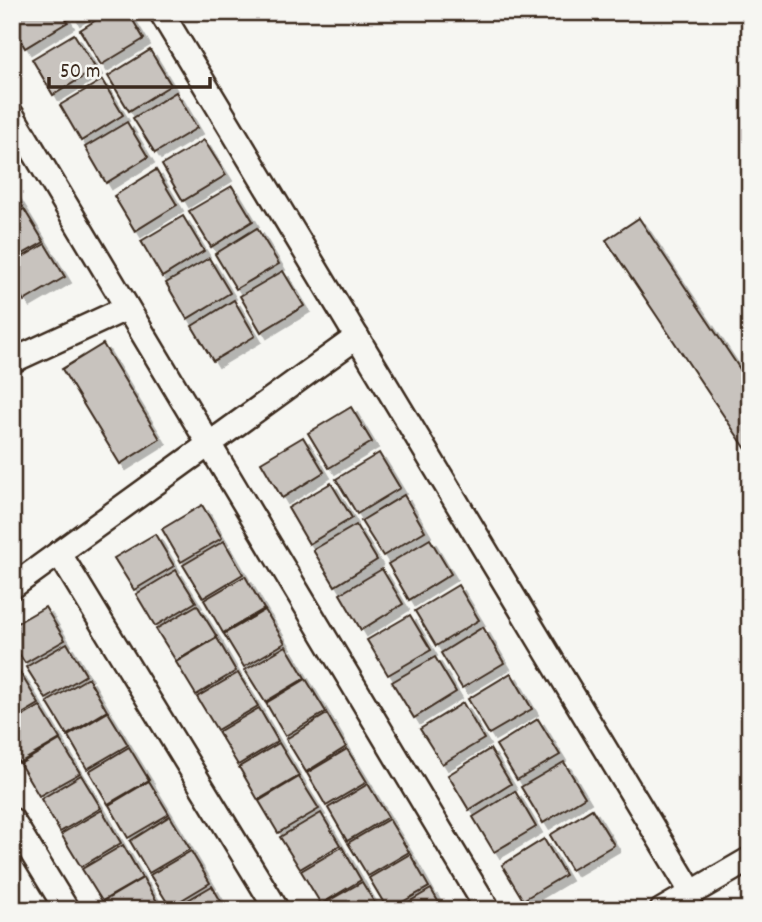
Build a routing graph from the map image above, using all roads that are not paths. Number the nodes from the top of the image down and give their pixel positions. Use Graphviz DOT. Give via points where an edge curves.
graph roads {
  1 [pos="161,12"];
  2 [pos="12,115"];
  3 [pos="127,307"];
  4 [pos="357,337"];
  5 [pos="12,361"];
  6 [pos="209,444"];
  7 [pos="59,553"];
  8 [pos="12,587"];
  9 [pos="12,820"];
  10 [pos="750,859"];
  11 [pos="692,893"];
  12 [pos="67,910"];
  13 [pos="277,910"];
  14 [pos="488,910"];
  15 [pos="662,910"];
  1 -- 4 [label="street"];
  2 -- 3 [label="street"];
  3 -- 5 [label="street"];
  3 -- 6 [label="street"];
  4 -- 6 [label="street"];
  4 -- 11 [label="street"];
  6 -- 7 [label="street"];
  6 -- 14 [label="street"];
  7 -- 8 [label="street"];
  7 -- 13 [label="street"];
  9 -- 12 [label="street"];
  10 -- 11 [label="street"];
  11 -- 15 [label="street"];
}
